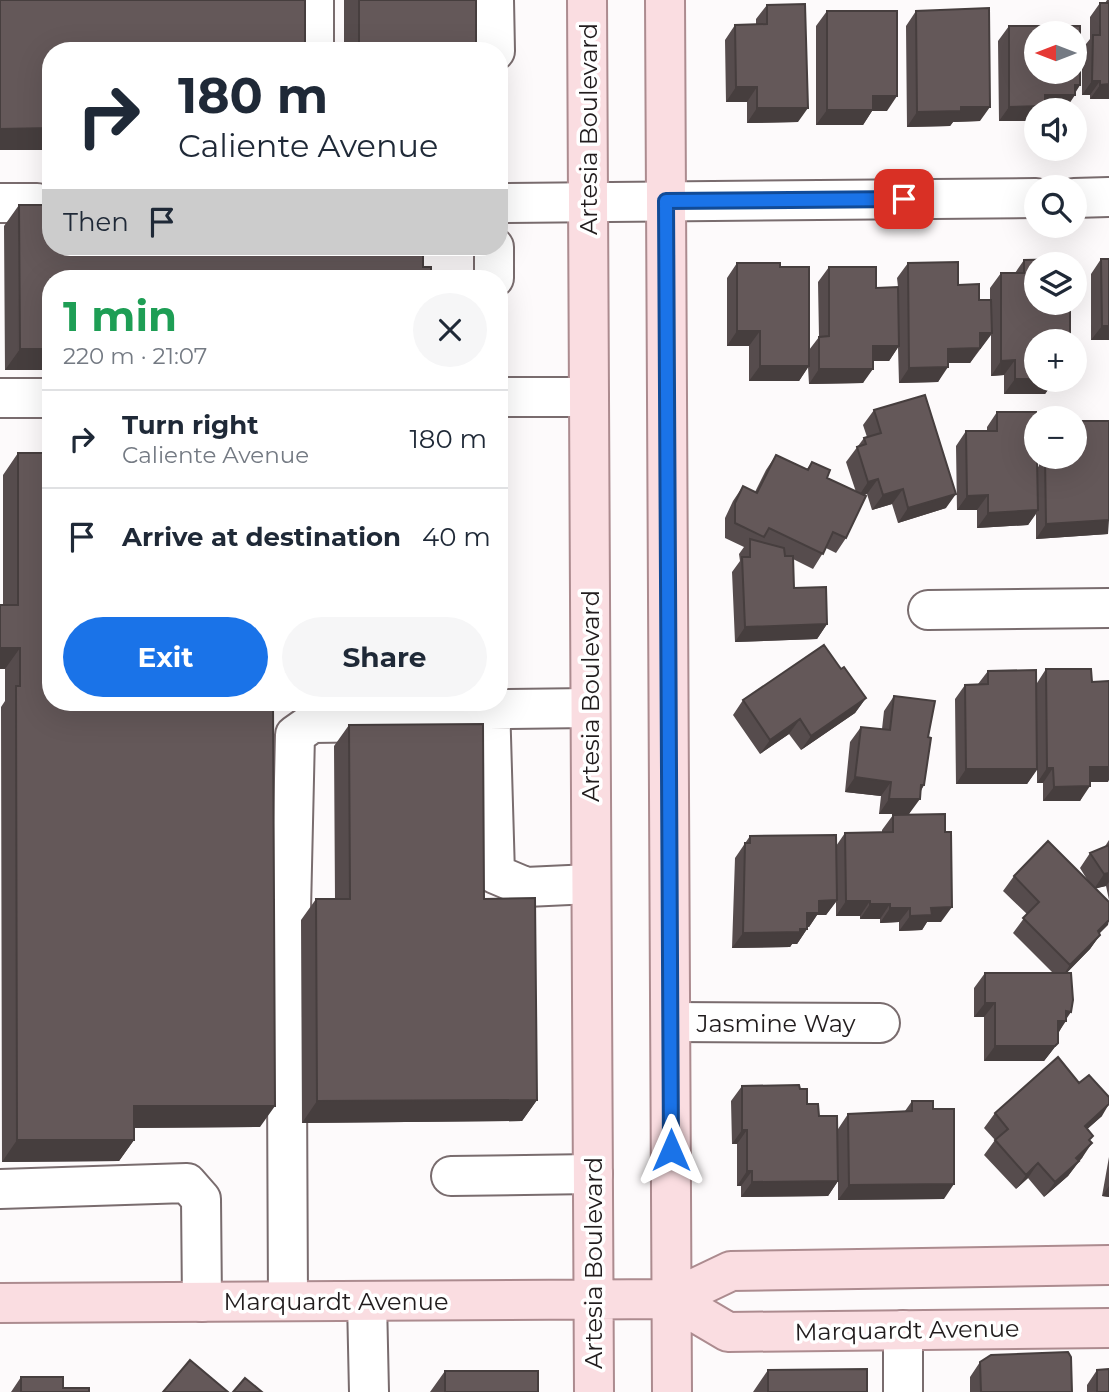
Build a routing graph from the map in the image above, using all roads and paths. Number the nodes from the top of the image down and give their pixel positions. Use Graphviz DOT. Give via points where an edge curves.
graph roads {
  1 [pos="314,0"];
  2 [pos="494,0"];
  3 [pos="587,0"];
  4 [pos="665,0"];
  5 [pos="314,42"];
  6 [pos="495,42"];
  7 [pos="1109,197"];
  8 [pos="1024,198"];
  9 [pos="1087,198"];
  10 [pos="589,201"];
  11 [pos="666,201"];
  12 [pos="508,203"];
  13 [pos="508,397"];
  14 [pos="589,397"];
  15 [pos="0,398"];
  16 [pos="42,398"];
  17 [pos="1109,608"];
  18 [pos="928,610"];
  19 [pos="508,706"];
  20 [pos="590,708"];
  21 [pos="425,711"];
  22 [pos="490,711"];
  23 [pos="592,884"];
  24 [pos="671,1022"];
  25 [pos="880,1023"];
  26 [pos="593,1174"];
  27 [pos="451,1176"];
  28 [pos="0,1189"];
  29 [pos="1109,1265"];
  30 [pos="672,1299"];
  31 [pos="593,1300"];
  32 [pos="288,1301"];
  33 [pos="367,1301"];
  34 [pos="202,1302"];
  35 [pos="0,1303"];
  36 [pos="1109,1328"];
  37 [pos="903,1330"];
  38 [pos="369,1392"];
  39 [pos="594,1392"];
  40 [pos="673,1392"];
  41 [pos="903,1392"];
  1 -- 5 [label="street"];
  2 -- 6 [label="street"];
  3 -- 10 [label="main road, Artesia Boulevard"];
  4 -- 11 [label="main road"];
  7 -- 9 [label="street"];
  8 -- 11 [label="street"];
  10 -- 11 [label="street"];
  10 -- 12 [label="street"];
  10 -- 14 [label="main road, Artesia Boulevard"];
  11 -- 24 [label="main road"];
  13 -- 14 [label="street"];
  14 -- 20 [label="main road, Artesia Boulevard"];
  15 -- 16 [label="street"];
  17 -- 18 [label="street"];
  19 -- 20 [label="street"];
  20 -- 23 [label="main road, Artesia Boulevard"];
  21 -- 32 [label="street" via="389,722 312,723 295,735 287,1085"];
  22 -- 23 [label="street" via="495,874 526,887"];
  23 -- 26 [label="main road, Artesia Boulevard"];
  24 -- 25 [label="street, Jasmine Way"];
  24 -- 30 [label="main road"];
  26 -- 27 [label="street"];
  26 -- 31 [label="main road, Artesia Boulevard"];
  28 -- 34 [label="street" via="187,1183 201,1199"];
  29 -- 30 [label="main road, Marquardt Avenue" via="731,1271"];
  30 -- 31 [label="main road, Marquardt Avenue"];
  30 -- 37 [label="main road, Marquardt Avenue" via="728,1332"];
  30 -- 40 [label="main road"];
  31 -- 33 [label="main road, Marquardt Avenue"];
  31 -- 39 [label="main road, Artesia Boulevard"];
  32 -- 33 [label="main road, Marquardt Avenue"];
  32 -- 34 [label="main road, Marquardt Avenue"];
  33 -- 38 [label="street"];
  34 -- 35 [label="main road, Marquardt Avenue"];
  36 -- 37 [label="main road, Marquardt Avenue"];
  37 -- 41 [label="street"];
}
